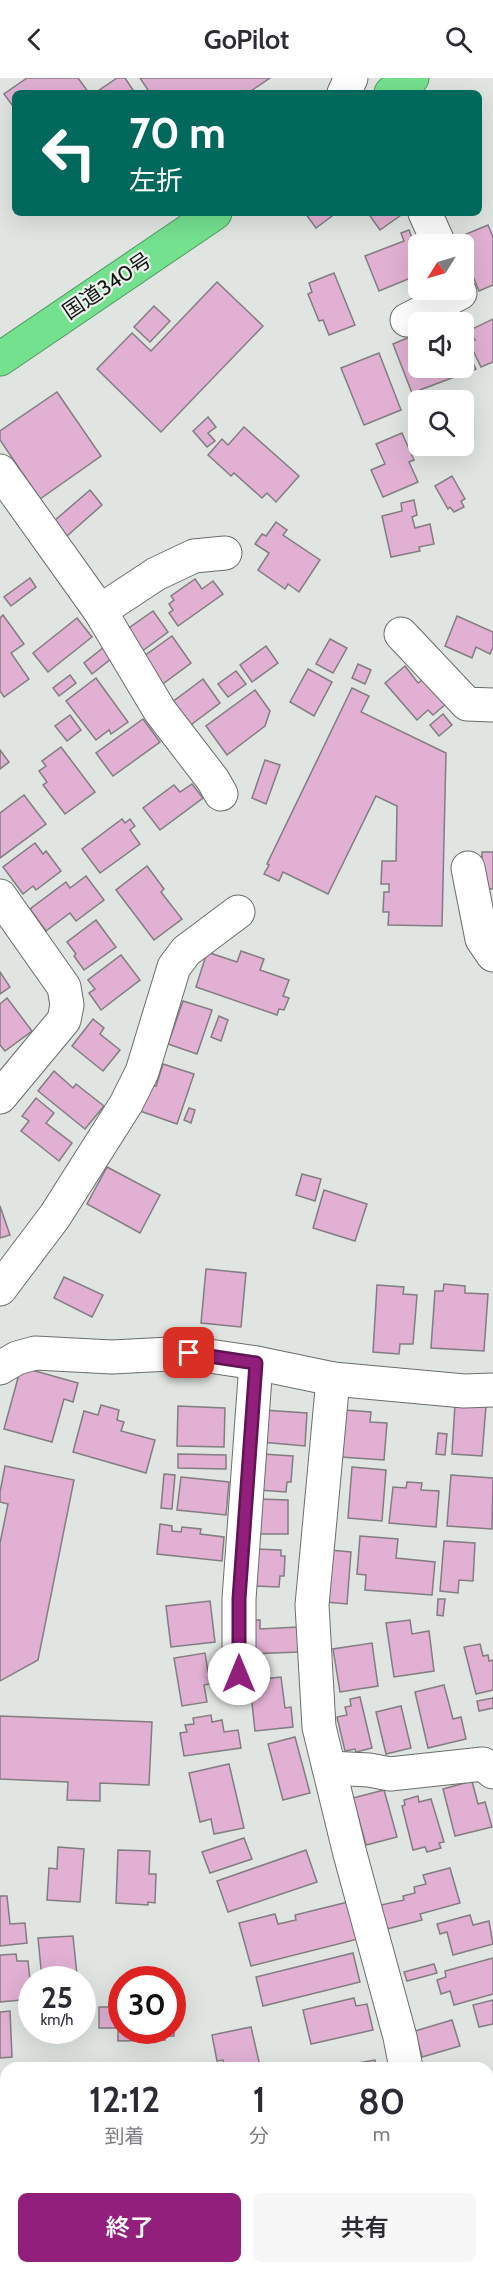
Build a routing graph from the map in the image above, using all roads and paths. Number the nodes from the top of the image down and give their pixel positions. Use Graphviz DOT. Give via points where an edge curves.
graph roads {
  1 [pos="412,78"];
  2 [pos="395,90"];
  3 [pos="211,216"];
  4 [pos="426,216"];
  5 [pos="434,234"];
  6 [pos="446,300"];
  7 [pos="406,320"];
  8 [pos="0,359"];
  9 [pos="0,471"];
  10 [pos="225,553"];
  11 [pos="100,611"];
  12 [pos="401,634"];
  13 [pos="493,705"];
  14 [pos="221,794"];
  15 [pos="468,868"];
  16 [pos="0,896"];
  17 [pos="238,912"];
  18 [pos="493,953"];
  19 [pos="0,1097"];
  20 [pos="0,1289"];
  21 [pos="256,1363"];
  22 [pos="0,1368"];
  23 [pos="333,1379"];
  24 [pos="493,1390"];
  25 [pos="239,1674"];
  26 [pos="329,1768"];
  27 [pos="493,1772"];
  28 [pos="405,2062"];
  1 -- 2 [label="highway"];
  3 -- 8 [label="highway, 国道340号"];
  4 -- 5 [label="street"];
  6 -- 7 [label="street"];
  9 -- 11 [label="street"];
  10 -- 11 [label="street" via="194,556 156,574"];
  11 -- 14 [label="street" via="160,711"];
  12 -- 13 [label="street" via="467,704"];
  15 -- 18 [label="street" via="482,939"];
  16 -- 19 [label="street" via="64,987 67,1005 64,1020"];
  17 -- 20 [label="street" via="186,951 174,967 142,1072 126,1104 55,1216"];
  21 -- 22 [label="street" via="189,1353 112,1357 35,1353"];
  21 -- 23 [label="street"];
  21 -- 25 [label="street" via="239,1599"];
  23 -- 24 [label="street"];
  23 -- 26 [label="street" via="312,1605 319,1727"];
  26 -- 27 [label="street" via="390,1774 483,1764"];
  26 -- 28 [label="street"];
}
